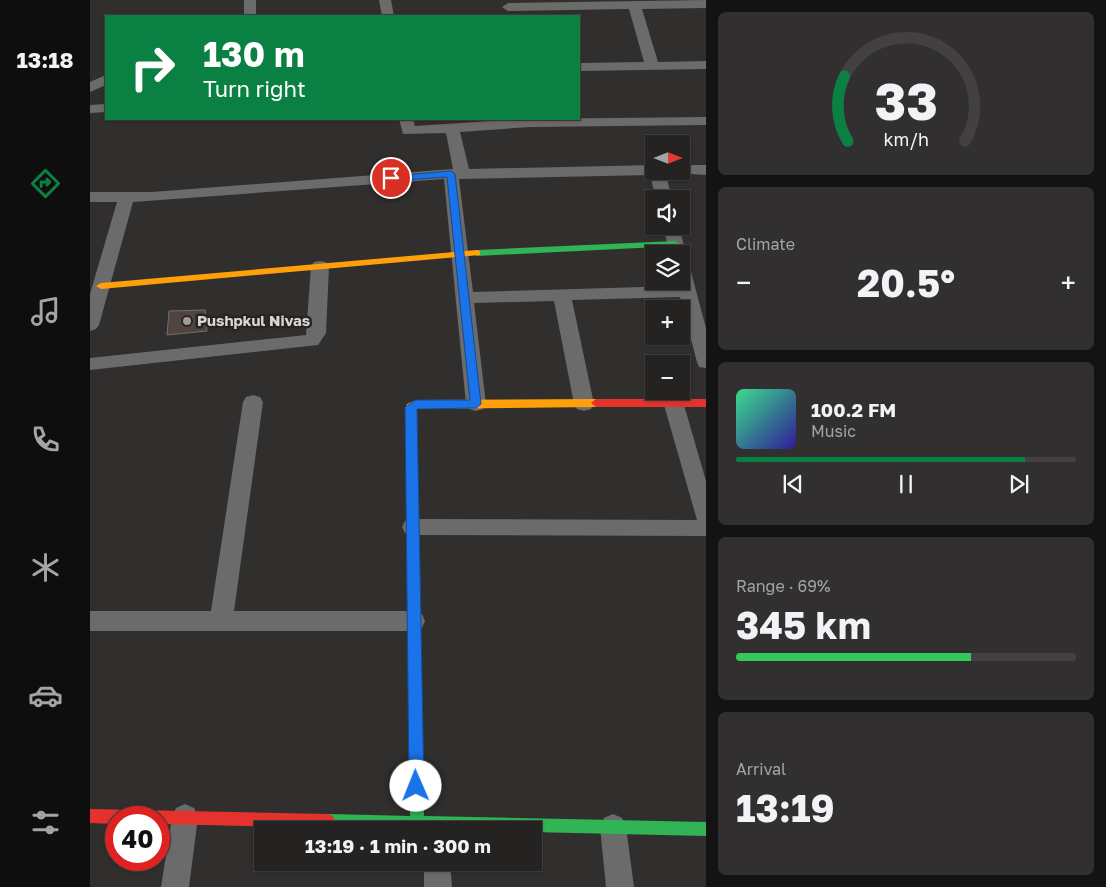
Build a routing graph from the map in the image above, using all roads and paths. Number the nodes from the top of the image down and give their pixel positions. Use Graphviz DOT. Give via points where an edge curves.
graph roads {
  1 [pos="250,0"];
  2 [pos="385,0"];
  3 [pos="706,4"];
  4 [pos="634,5"];
  5 [pos="509,8"];
  6 [pos="250,15"];
  7 [pos="388,15"];
  8 [pos="706,65"];
  9 [pos="652,66"];
  10 [pos="580,68"];
  11 [pos="105,80"];
  12 [pos="90,88"];
  13 [pos="105,108"];
  14 [pos="90,109"];
  15 [pos="406,120"];
  16 [pos="530,121"];
  17 [pos="706,121"];
  18 [pos="452,128"];
  19 [pos="690,170"];
  20 [pos="706,170"];
  21 [pos="645,171"];
  22 [pos="456,174"];
  23 [pos="90,197"];
  24 [pos="126,198"];
  25 [pos="645,250"];
  26 [pos="460,254"];
  27 [pos="320,266"];
  28 [pos="101,286"];
  29 [pos="687,291"];
  30 [pos="562,295"];
  31 [pos="464,298"];
  32 [pos="90,326"];
  33 [pos="706,362"];
  34 [pos="90,364"];
  35 [pos="254,402"];
  36 [pos="706,403"];
  37 [pos="476,404"];
  38 [pos="584,404"];
  39 [pos="674,404"];
  40 [pos="706,517"];
  41 [pos="413,527"];
  42 [pos="706,528"];
  43 [pos="90,621"];
  44 [pos="221,621"];
  45 [pos="414,621"];
  46 [pos="90,816"];
  47 [pos="185,817"];
  48 [pos="308,821"];
  49 [pos="430,821"];
  50 [pos="542,826"];
  51 [pos="613,827"];
  52 [pos="706,829"];
  53 [pos="437,871"];
  54 [pos="176,887"];
  55 [pos="438,887"];
  56 [pos="620,887"];
  1 -- 6 [label="street"];
  2 -- 7 [label="street"];
  3 -- 4 [label="street"];
  4 -- 5 [label="street"];
  4 -- 9 [label="street"];
  8 -- 9 [label="street"];
  9 -- 10 [label="street"];
  11 -- 12 [label="street"];
  13 -- 14 [label="street"];
  15 -- 18 [label="street" via="408,131"];
  16 -- 17 [label="street"];
  16 -- 18 [label="street"];
  18 -- 22 [label="street"];
  19 -- 20 [label="street"];
  21 -- 22 [label="street"];
  22 -- 24 [label="street"];
  22 -- 26 [label="street"];
  23 -- 24 [label="street"];
  24 -- 28 [label="street"];
  25 -- 26 [label="street"];
  26 -- 27 [label="street"];
  26 -- 31 [label="street"];
  27 -- 28 [label="street"];
  27 -- 34 [label="street" via="317,333 312,341"];
  28 -- 32 [label="street"];
  29 -- 30 [label="street"];
  29 -- 33 [label="street"];
  30 -- 31 [label="street"];
  30 -- 38 [label="street"];
  31 -- 37 [label="street"];
  35 -- 44 [label="street"];
  36 -- 39 [label="street"];
  37 -- 38 [label="street"];
  37 -- 41 [label="street" via="416,404 411,407"];
  38 -- 39 [label="street"];
  39 -- 40 [label="street"];
  41 -- 42 [label="street"];
  41 -- 45 [label="street"];
  43 -- 44 [label="street"];
  44 -- 45 [label="street"];
  45 -- 49 [label="street"];
  46 -- 47 [label="street"];
  47 -- 48 [label="street"];
  47 -- 54 [label="street"];
  50 -- 51 [label="street"];
  51 -- 52 [label="street"];
  51 -- 56 [label="street"];
  53 -- 55 [label="street"];
}
